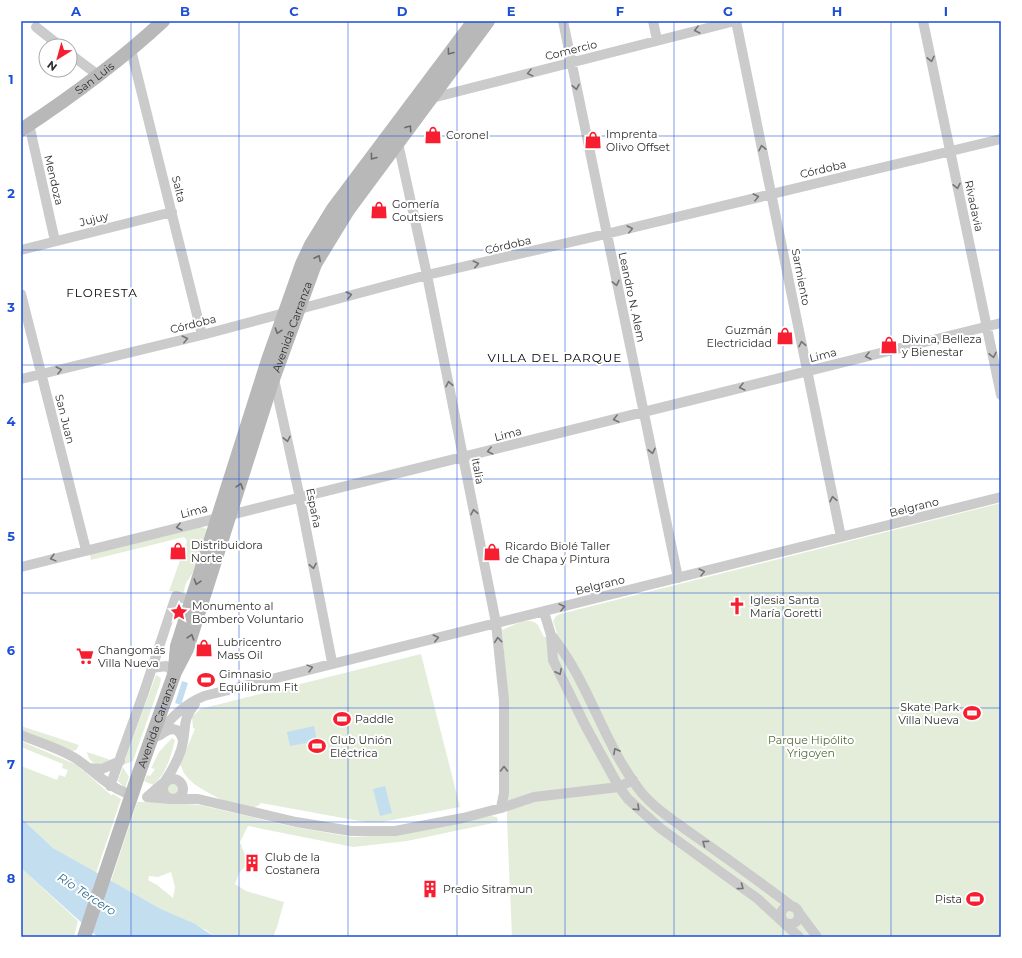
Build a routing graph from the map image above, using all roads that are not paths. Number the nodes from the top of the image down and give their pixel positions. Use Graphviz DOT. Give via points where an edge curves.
graph roads {
  1 [pos="163,21"];
  2 [pos="474,21"];
  3 [pos="488,21"];
  4 [pos="563,21"];
  5 [pos="653,21"];
  6 [pos="735,21"];
  7 [pos="923,21"];
  8 [pos="36,27"];
  9 [pos="50,38"];
  10 [pos="657,40"];
  11 [pos="131,50"];
  12 [pos="78,60"];
  13 [pos="572,62"];
  14 [pos="98,76"];
  15 [pos="431,98"];
  16 [pos="413,102"];
  17 [pos="25,127"];
  18 [pos="1001,139"];
  19 [pos="398,142"];
  20 [pos="950,151"];
  21 [pos="772,193"];
  22 [pos="172,212"];
  23 [pos="606,234"];
  24 [pos="55,241"];
  25 [pos="21,250"];
  26 [pos="427,275"];
  27 [pos="21,294"];
  28 [pos="291,310"];
  29 [pos="1001,323"];
  30 [pos="987,327"];
  31 [pos="202,335"];
  32 [pos="268,360"];
  33 [pos="807,371"];
  34 [pos="41,374"];
  35 [pos="21,379"];
  36 [pos="273,379"];
  37 [pos="1001,395"];
  38 [pos="644,412"];
  39 [pos="284,423"];
  40 [pos="258,428"];
  41 [pos="463,458"];
  42 [pos="1001,497"];
  43 [pos="300,498"];
  44 [pos="224,516"];
  45 [pos="841,537"];
  46 [pos="86,550"];
  47 [pos="21,567"];
  48 [pos="678,578"];
  49 [pos="192,600"];
  50 [pos="544,612"];
  51 [pos="496,623"];
  52 [pos="551,635"];
  53 [pos="332,662"];
  54 [pos="152,668"];
  55 [pos="175,672"];
  56 [pos="204,696"];
  57 [pos="21,735"];
  58 [pos="158,736"];
  59 [pos="183,740"];
  60 [pos="148,748"];
  61 [pos="120,761"];
  62 [pos="176,763"];
  63 [pos="87,768"];
  64 [pos="632,780"];
  65 [pos="164,782"];
  66 [pos="182,783"];
  67 [pos="110,786"];
  68 [pos="619,786"];
  69 [pos="124,792"];
  70 [pos="172,799"];
  71 [pos="198,799"];
  72 [pos="501,808"];
  73 [pos="795,908"];
  74 [pos="783,921"];
  75 [pos="84,937"];
  76 [pos="799,937"];
  77 [pos="818,937"];
  1 -- 11 [label="main road, San Luis"];
  2 -- 16 [label="main road, Avenida Carranza, one-way"];
  3 -- 15 [label="main road, Avenida Carranza"];
  4 -- 13 [label="street, Leandro N. Alem"];
  5 -- 10 [label="street"];
  6 -- 10 [label="street, Comercio, one-way"];
  21 -- 6 [label="street, Sarmiento, one-way"];
  7 -- 20 [label="street, Rivadavia, one-way"];
  8 -- 9 [label="street"];
  10 -- 13 [label="street, Comercio"];
  11 -- 14 [label="main road, San Luis"];
  11 -- 22 [label="street, Salta"];
  12 -- 14 [label="street"];
  13 -- 15 [label="street, Comercio, one-way"];
  13 -- 23 [label="street, Leandro N. Alem, one-way"];
  14 -- 17 [label="main road, San Luis"];
  15 -- 16 [label="street, Comercio"];
  19 -- 15 [label="main road, Avenida Carranza, one-way"];
  16 -- 28 [label="main road, Avenida Carranza, one-way" via="321,228 302,264"];
  17 -- 24 [label="street, Mendoza"];
  18 -- 20 [label="street, Córdoba"];
  19 -- 26 [label="street, Italia"];
  28 -- 19 [label="main road, Avenida Carranza, one-way" via="327,241"];
  20 -- 21 [label="street, Córdoba"];
  20 -- 30 [label="street, Rivadavia, one-way"];
  23 -- 21 [label="street, Córdoba, one-way"];
  33 -- 21 [label="street, Sarmiento, one-way"];
  22 -- 24 [label="street, Jujuy"];
  22 -- 31 [label="street, Salta"];
  26 -- 23 [label="street, Córdoba, one-way"];
  23 -- 38 [label="street, Leandro N. Alem, one-way"];
  24 -- 25 [label="street, Jujuy"];
  28 -- 26 [label="street, Córdoba, one-way"];
  41 -- 26 [label="street, Italia, one-way"];
  27 -- 34 [label="street, San Juan"];
  28 -- 31 [label="street, Córdoba"];
  28 -- 32 [label="main road, Avenida Carranza, one-way"];
  28 -- 36 [label="main road, Avenida Carranza"];
  29 -- 30 [label="street, Lima"];
  30 -- 33 [label="street, Lima, one-way"];
  30 -- 37 [label="street, Rivadavia, one-way"];
  34 -- 31 [label="street, Córdoba, one-way"];
  32 -- 36 [label="street, España"];
  32 -- 44 [label="main road, Avenida Carranza"];
  33 -- 38 [label="street, Lima, one-way"];
  45 -- 33 [label="street, Sarmiento, one-way"];
  34 -- 35 [label="street, Córdoba"];
  34 -- 46 [label="street, San Juan"];
  36 -- 39 [label="street, España"];
  36 -- 40 [label="main road, Avenida Carranza"];
  38 -- 41 [label="street, Lima, one-way"];
  38 -- 48 [label="street, Leandro N. Alem, one-way"];
  39 -- 40 [label="street" via="278,416 271,414 262,419"];
  39 -- 43 [label="street, España, one-way"];
  44 -- 40 [label="main road, Avenida Carranza, one-way"];
  41 -- 43 [label="street, Lima"];
  51 -- 41 [label="street, Italia, one-way"];
  42 -- 45 [label="street, Belgrano"];
  43 -- 44 [label="street, Lima"];
  43 -- 53 [label="street, España, one-way"];
  44 -- 46 [label="street, Lima, one-way"];
  44 -- 49 [label="main road, Avenida Carranza, one-way"];
  55 -- 44 [label="main road, Avenida Carranza, one-way" via="187,649"];
  48 -- 45 [label="street, Belgrano, one-way"];
  46 -- 47 [label="street, Lima, one-way"];
  50 -- 48 [label="street, Belgrano, one-way"];
  49 -- 54 [label="street" via="176,596"];
  49 -- 55 [label="main road, Avenida Carranza" via="177,646"];
  50 -- 51 [label="street, Belgrano"];
  50 -- 52 [label="street"];
  53 -- 51 [label="street, Belgrano, one-way"];
  72 -- 51 [label="street, Italia, one-way" via="504,793 504,700"];
  64 -- 52 [label="street, one-way" via="566,653"];
  52 -- 68 [label="street, one-way" via="553,660"];
  56 -- 53 [label="street, Belgrano, one-way"];
  54 -- 55 [label="street" via="164,673"];
  54 -- 61 [label="street"];
  55 -- 60 [label="main road, Avenida Carranza"];
  56 -- 58 [label="street, Belgrano" via="185,707 165,725"];
  56 -- 59 [label="street" via="186,717"];
  57 -- 63 [label="street" via="67,754"];
  58 -- 59 [label="street" via="174,728 179,731"];
  58 -- 60 [label="street, Belgrano"];
  59 -- 62 [label="street"];
  60 -- 75 [label="main road, Avenida Carranza, bridge"];
  61 -- 63 [label="street" via="102,768"];
  61 -- 67 [label="street"];
  62 -- 65 [label="street"];
  62 -- 66 [label="street"];
  63 -- 67 [label="street"];
  64 -- 68 [label="street"];
  73 -- 64 [label="street, one-way" via="669,816 642,793"];
  65 -- 66 [label="street" via="173,778"];
  65 -- 70 [label="street" via="163,793"];
  65 -- 70 [label="street" via="143,797"];
  66 -- 70 [label="street" via="182,795"];
  66 -- 71 [label="street"];
  67 -- 69 [label="street"];
  68 -- 72 [label="street" via="534,797"];
  68 -- 74 [label="street, one-way" via="640,811 758,899"];
  70 -- 71 [label="street"];
  71 -- 72 [label="street" via="296,822 351,831 406,830"];
  73 -- 74 [label="street" via="787,906 782,910"];
  73 -- 77 [label="street"];
  74 -- 76 [label="street"];
}
